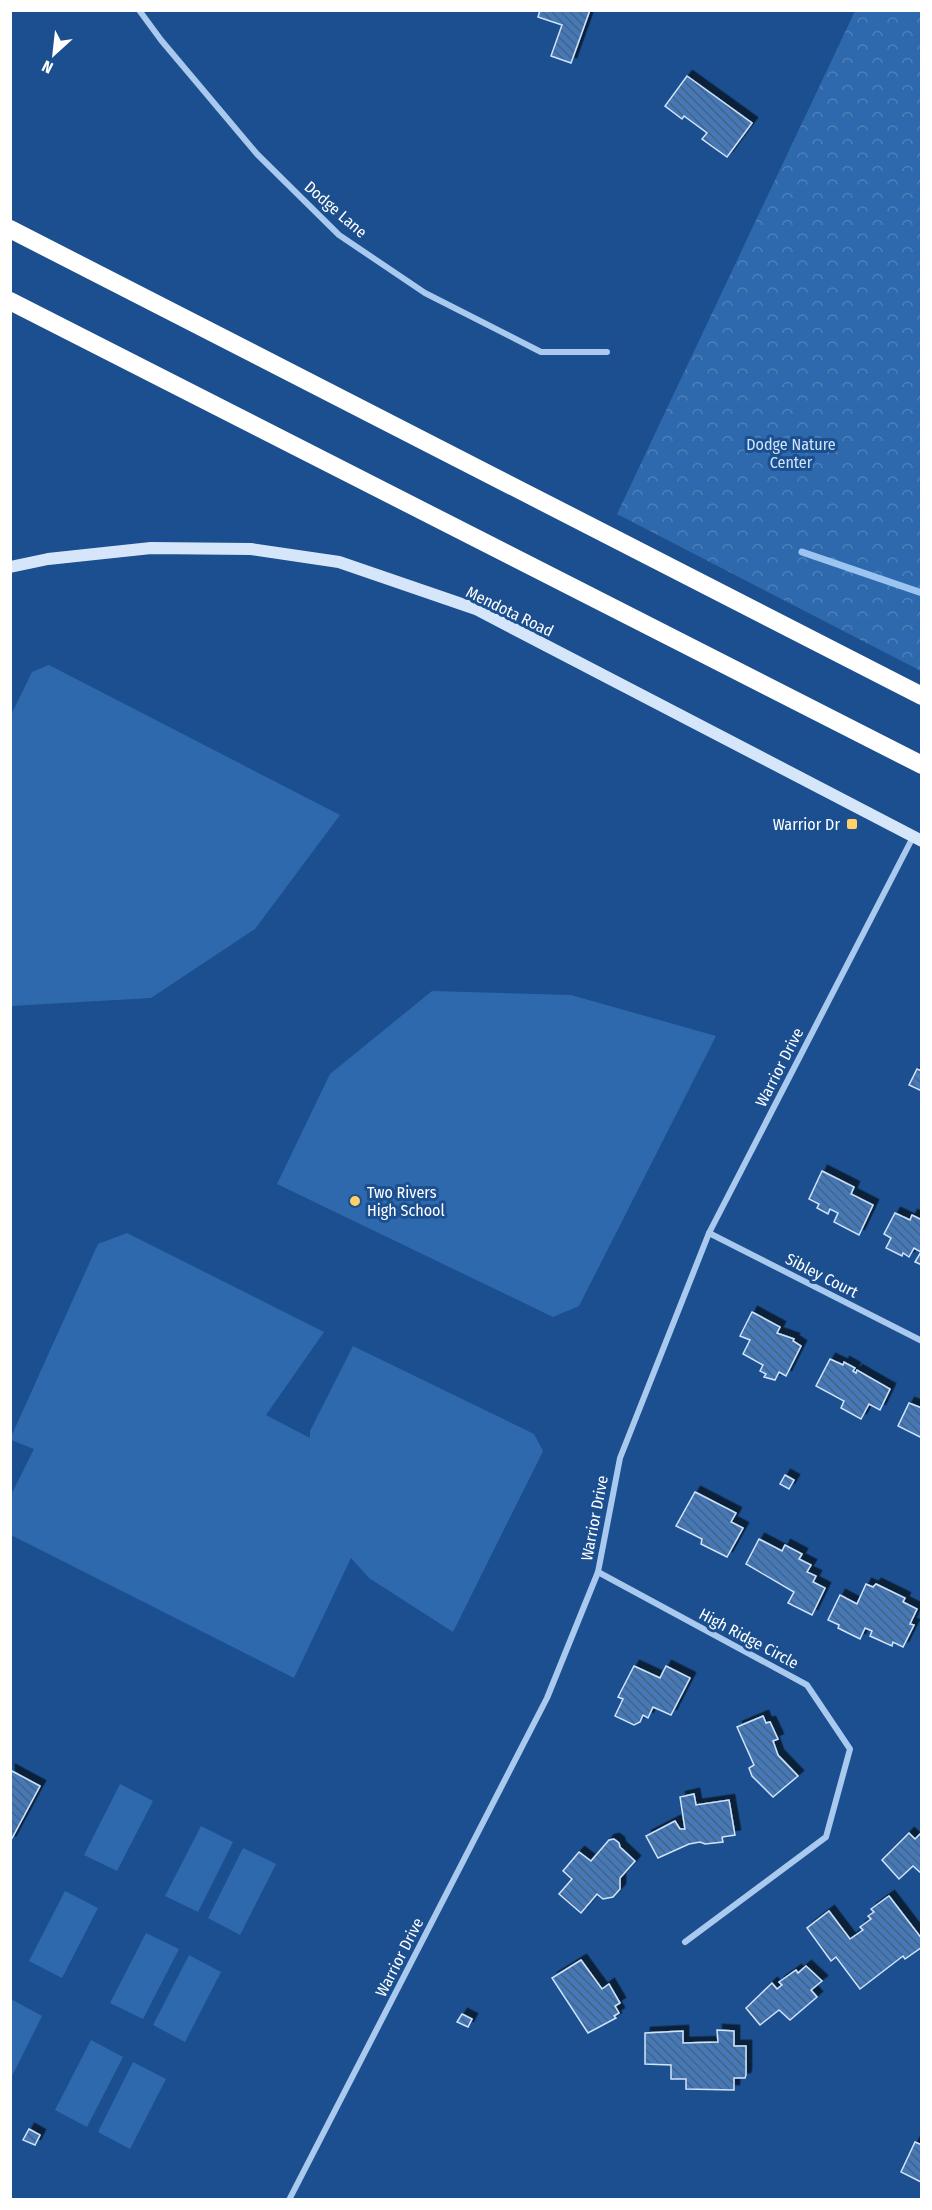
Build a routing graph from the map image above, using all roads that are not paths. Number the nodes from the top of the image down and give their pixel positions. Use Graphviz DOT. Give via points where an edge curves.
graph roads {
  1 [pos="139,10"];
  2 [pos="10,229"];
  3 [pos="10,301"];
  4 [pos="607,352"];
  5 [pos="10,567"];
  6 [pos="921,696"];
  7 [pos="921,765"];
  8 [pos="917,839"];
  9 [pos="709,1233"];
  10 [pos="921,1341"];
  11 [pos="597,1572"];
  12 [pos="685,1942"];
  13 [pos="289,2199"];
  1 -- 4 [label="street, Dodge Lane" via="257,154 339,235 425,293 541,352"];
  2 -- 6 [label="highway"];
  3 -- 7 [label="highway"];
  5 -- 8 [label="street, Mendota Road" via="151,548 251,549 339,562 476,609"];
  8 -- 9 [label="street, Warrior Drive"];
  9 -- 10 [label="street, Sibley Court"];
  9 -- 11 [label="street, Warrior Drive" via="620,1458"];
  11 -- 12 [label="street, High Ridge Circle" via="807,1684 850,1749 826,1837"];
  11 -- 13 [label="street, Warrior Drive" via="547,1698"];
}
